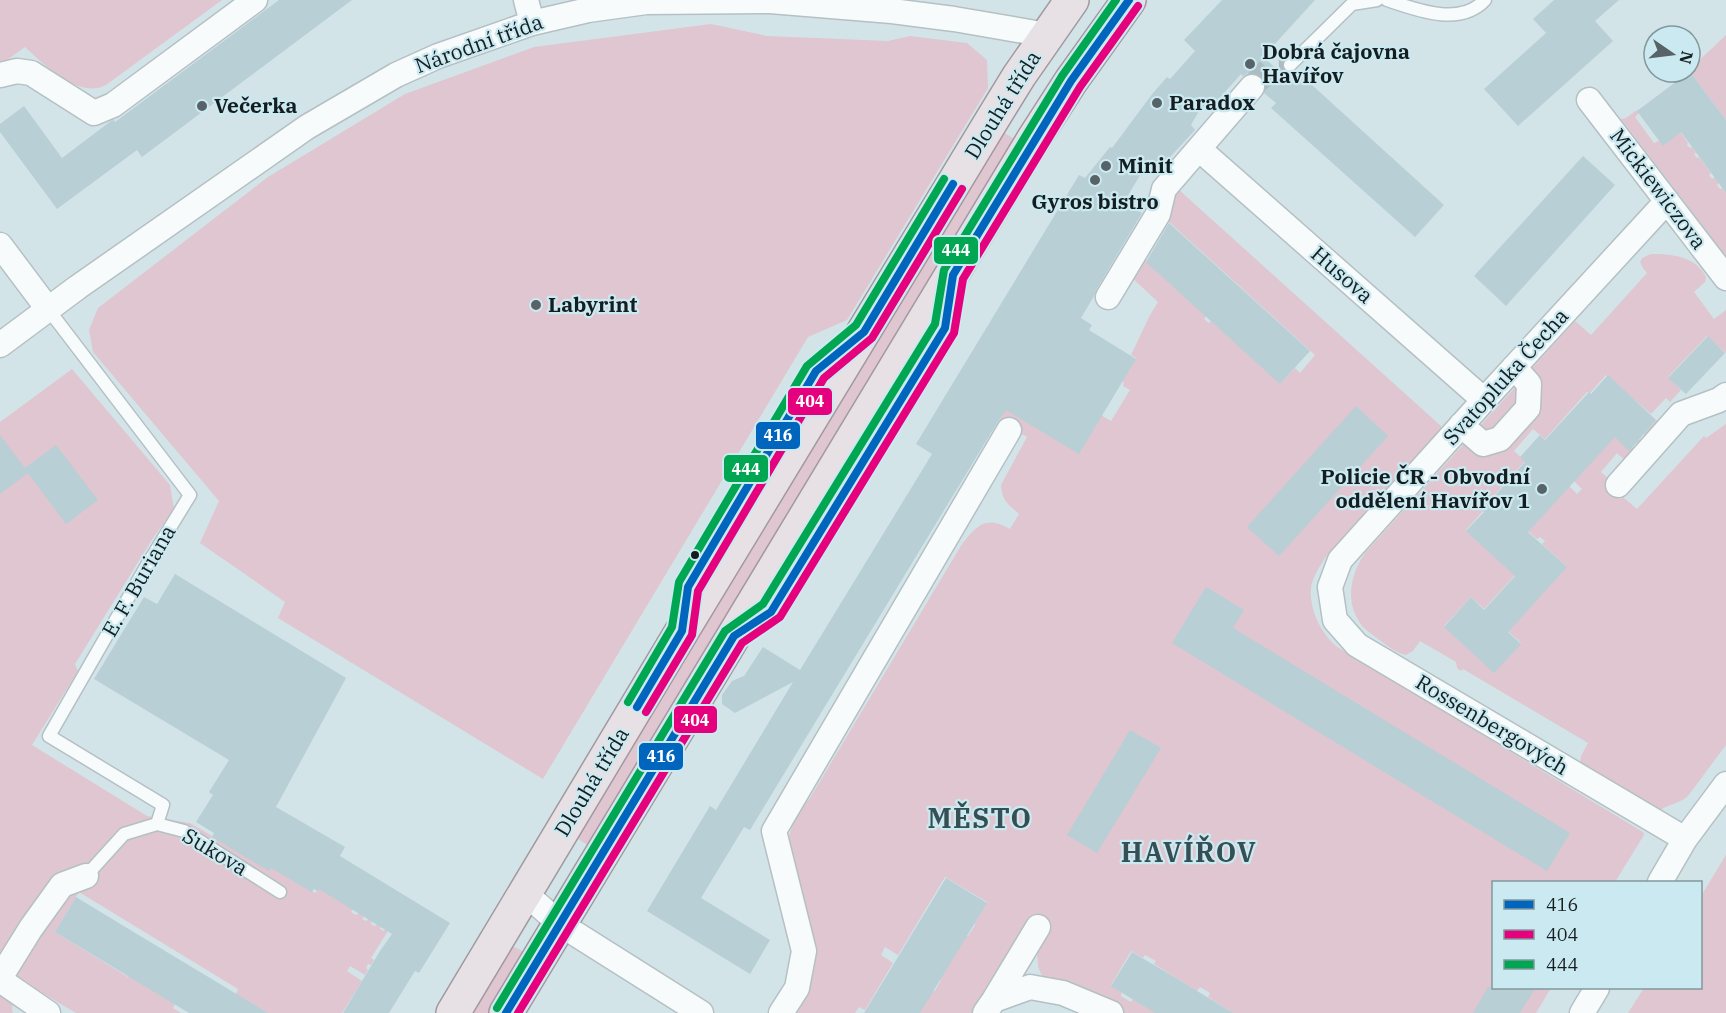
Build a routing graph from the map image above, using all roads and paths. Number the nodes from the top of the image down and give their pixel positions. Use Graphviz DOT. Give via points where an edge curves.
graph roads {
  1 [pos="255,0"];
  2 [pos="1072,0"];
  3 [pos="1377,0"];
  4 [pos="1387,0"];
  5 [pos="1485,0"];
  6 [pos="529,11"];
  7 [pos="1119,12"];
  8 [pos="1047,35"];
  9 [pos="1290,65"];
  10 [pos="0,75"];
  11 [pos="1252,87"];
  12 [pos="1589,100"];
  13 [pos="1199,149"];
  14 [pos="1667,201"];
  15 [pos="0,245"];
  16 [pos="1726,278"];
  17 [pos="1108,297"];
  18 [pos="48,309"];
  19 [pos="0,345"];
  20 [pos="1514,367"];
  21 [pos="1726,394"];
  22 [pos="1484,400"];
  23 [pos="1461,425"];
  24 [pos="1009,430"];
  25 [pos="1618,485"];
  26 [pos="1330,587"];
  27 [pos="1726,784"];
  28 [pos="157,824"];
  29 [pos="1685,839"];
  30 [pos="86,876"];
  31 [pos="1661,881"];
  32 [pos="280,892"];
  33 [pos="525,893"];
  34 [pos="560,924"];
  35 [pos="1038,927"];
  36 [pos="0,979"];
  37 [pos="1596,989"];
  38 [pos="990,1006"];
  39 [pos="48,1013"];
  40 [pos="453,1013"];
  41 [pos="506,1013"];
  42 [pos="701,1013"];
  43 [pos="781,1013"];
  44 [pos="1111,1013"];
  45 [pos="1582,1013"];
  1 -- 10 [label="street" via="113,105 94,112 31,73"];
  2 -- 8 [label="main road, Dlouhá třída"];
  3 -- 9 [label="lane" via="1352,4"];
  4 -- 5 [label="lane" via="1421,11 1461,15"];
  6 -- 8 [label="street, Národní třída" via="588,10 646,2 770,2 892,11"];
  6 -- 18 [label="street, Národní třída" via="457,49 396,75 307,127"];
  7 -- 8 [label="main road, Národní třída"];
  7 -- 34 [label="main road" via="1071,81 952,275"];
  8 -- 33 [label="main road, Dlouhá třída"];
  11 -- 13 [label="street"];
  12 -- 14 [label="street, Mickiewiczova"];
  13 -- 17 [label="street" via="1164,189 1158,214"];
  13 -- 22 [label="street, Husova"];
  14 -- 16 [label="street, Mickiewiczova"];
  14 -- 20 [label="street, Svatopluka Čecha"];
  15 -- 18 [label="street"];
  18 -- 19 [label="street, Národní třída"];
  18 -- 28 [label="lane, E. F. Buriana" via="189,495 49,736 163,805"];
  20 -- 22 [label="street, Svatopluka Čecha"];
  20 -- 23 [label="street" via="1529,384 1528,408 1500,439 1483,444"];
  21 -- 25 [label="street" via="1680,414"];
  22 -- 23 [label="street, Svatopluka Čecha"];
  23 -- 26 [label="street, Svatopluka Čecha" via="1340,560"];
  24 -- 43 [label="street" via="774,831 804,951 797,988"];
  26 -- 29 [label="street, Rossenbergových" via="1335,620 1357,645"];
  27 -- 29 [label="street"];
  28 -- 30 [label="lane, Sukova" via="123,834"];
  28 -- 32 [label="lane, Sukova" via="184,831"];
  29 -- 31 [label="street"];
  30 -- 36 [label="street, Sukova" via="62,885"];
  33 -- 34 [label="street"];
  33 -- 40 [label="main road, Dlouhá třída"];
  34 -- 41 [label="main road"];
  34 -- 42 [label="street"];
  35 -- 38 [label="street"];
  36 -- 39 [label="street, Sukova"];
  37 -- 45 [label="street"];
  38 -- 44 [label="street" via="1030,987 1063,993"];
}
